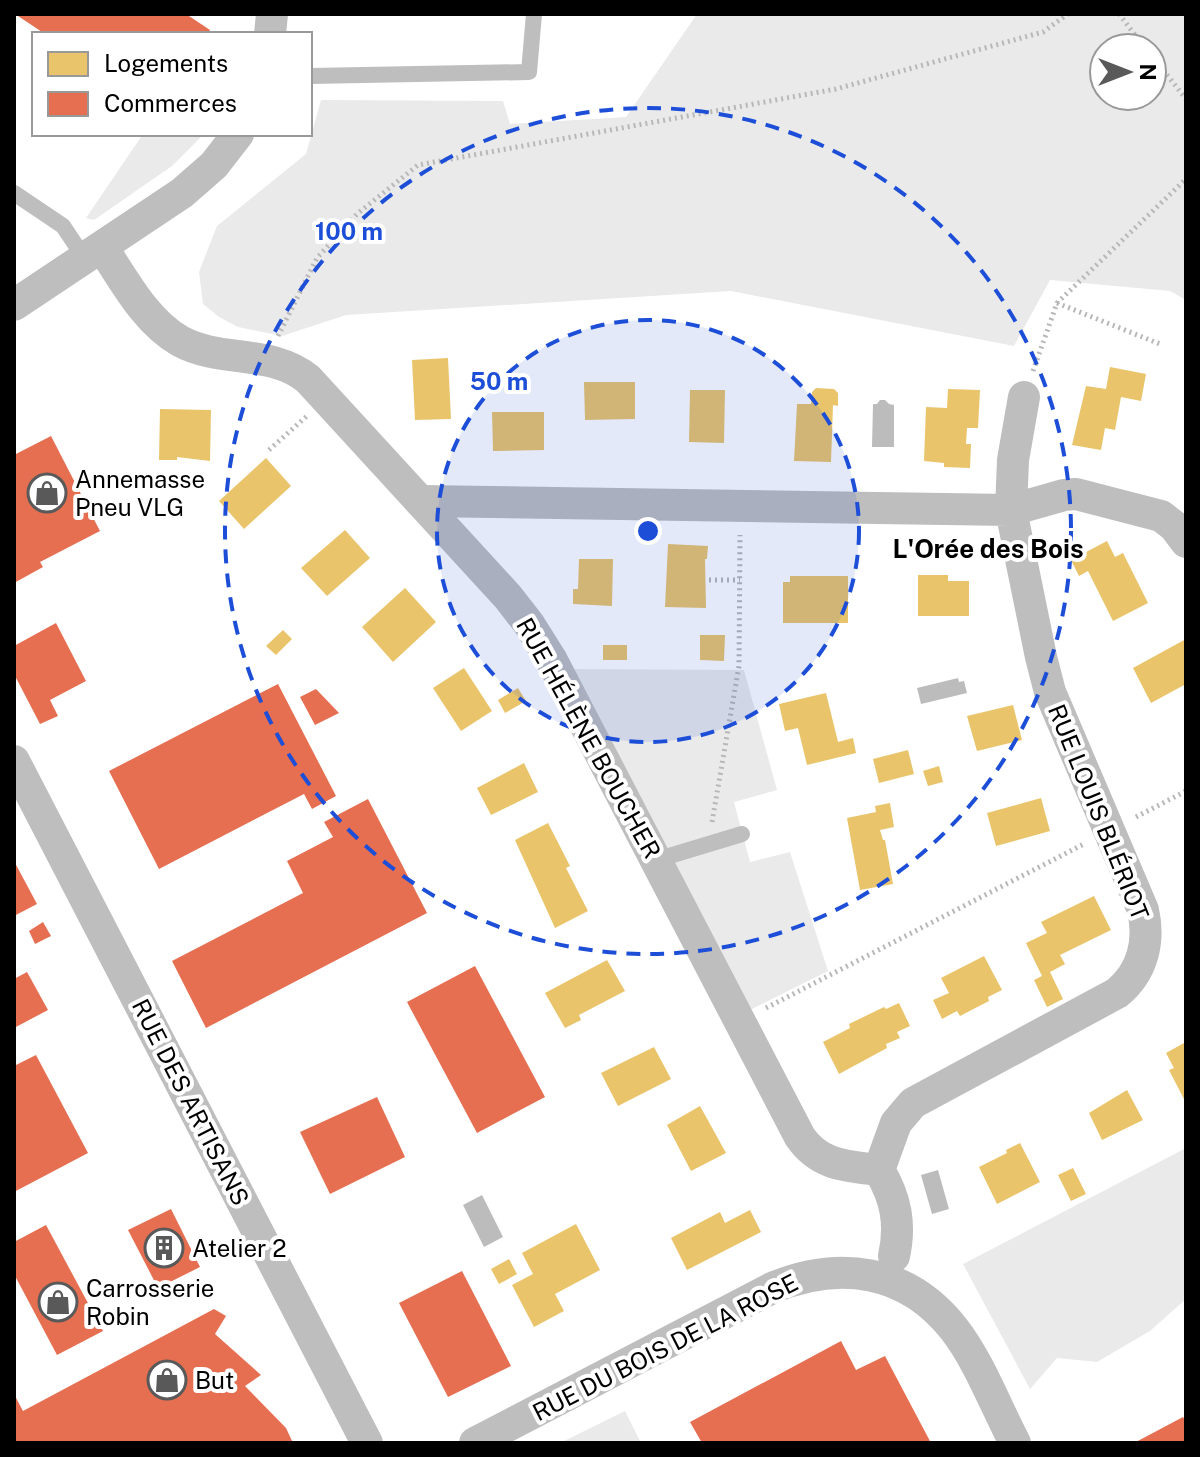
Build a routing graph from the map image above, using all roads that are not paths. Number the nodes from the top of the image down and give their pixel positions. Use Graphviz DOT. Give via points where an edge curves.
graph roads {
  1 [pos="534,14"];
  2 [pos="312,76"];
  3 [pos="236,136"];
  4 [pos="14,193"];
  5 [pos="94,253"];
  6 [pos="14,305"];
  7 [pos="1024,397"];
  8 [pos="420,501"];
  9 [pos="1011,510"];
  10 [pos="1186,542"];
  11 [pos="14,761"];
  12 [pos="742,834"];
  13 [pos="656,860"];
  14 [pos="879,1170"];
  15 [pos="894,1256"];
  16 [pos="367,1443"];
  17 [pos="475,1443"];
  18 [pos="1015,1443"];
  1 -- 2 [label="lane" via="529,72"];
  3 -- 5 [label="street" via="192,185"];
  4 -- 5 [label="lane"];
  5 -- 6 [label="street"];
  5 -- 8 [label="street, RUE HÉLÈNE BOUCHER" via="172,336 205,351 269,361 299,372"];
  7 -- 9 [label="street, RUE LOUIS BLÉRIOT"];
  8 -- 9 [label="street"];
  8 -- 13 [label="street, RUE HÉLÈNE BOUCHER" via="536,634"];
  9 -- 10 [label="street" via="1076,494 1161,516"];
  9 -- 14 [label="street, RUE LOUIS BLÉRIOT" via="1048,684 1145,920 1144,952 1117,993 913,1103 896,1123"];
  11 -- 16 [label="street, RUE DES ARTISANS"];
  12 -- 13 [label="lane"];
  13 -- 14 [label="street, RUE HÉLÈNE BOUCHER" via="800,1137 831,1163"];
  14 -- 15 [label="street" via="896,1211"];
  17 -- 18 [label="street, RUE DU BOIS DE LA ROSE" via="772,1288 838,1272 888,1280 941,1314 967,1351"];
}
